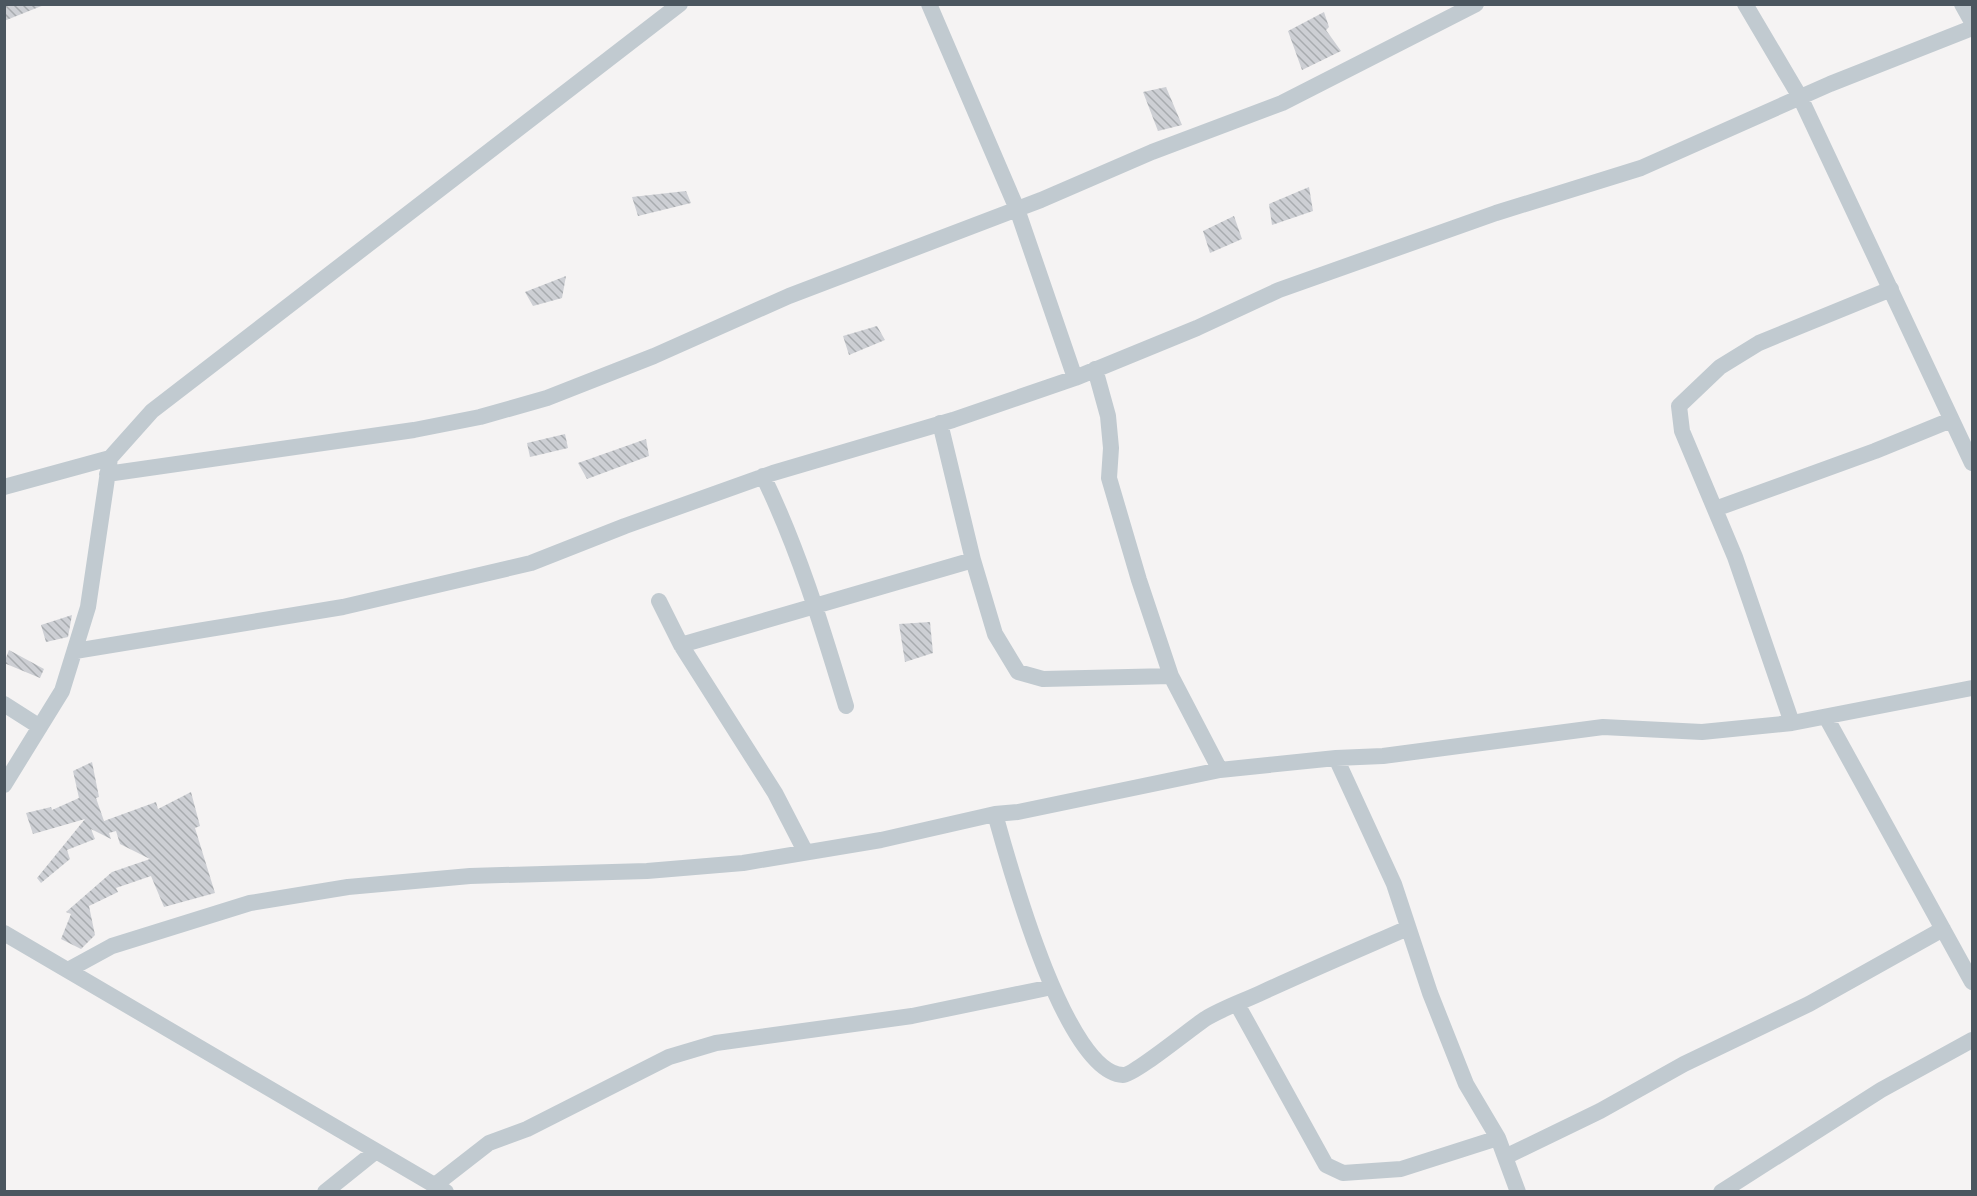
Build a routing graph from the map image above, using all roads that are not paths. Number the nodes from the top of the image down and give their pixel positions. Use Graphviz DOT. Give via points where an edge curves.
graph roads {
  1 [pos="680,4"];
  2 [pos="929,4"];
  3 [pos="1476,4"];
  4 [pos="1744,4"];
  5 [pos="1962,4"];
  6 [pos="1972,22"];
  7 [pos="1972,28"];
  8 [pos="1800,97"];
  9 [pos="1017,209"];
  10 [pos="1891,289"];
  11 [pos="1095,369"];
  12 [pos="1075,378"];
  13 [pos="1951,420"];
  14 [pos="940,423"];
  15 [pos="1972,463"];
  16 [pos="109,466"];
  17 [pos="763,476"];
  18 [pos="4,486"];
  19 [pos="1715,509"];
  20 [pos="973,560"];
  21 [pos="659,601"];
  22 [pos="816,604"];
  23 [pos="681,645"];
  24 [pos="75,651"];
  25 [pos="1171,676"];
  26 [pos="1972,688"];
  27 [pos="4,704"];
  28 [pos="846,706"];
  29 [pos="1826,717"];
  30 [pos="1792,723"];
  31 [pos="40,727"];
  32 [pos="1336,758"];
  33 [pos="1220,770"];
  34 [pos="4,785"];
  35 [pos="995,814"];
  36 [pos="805,851"];
  37 [pos="1408,928"];
  38 [pos="1943,929"];
  39 [pos="4,933"];
  40 [pos="68,970"];
  41 [pos="1972,982"];
  42 [pos="1052,987"];
  43 [pos="1237,1004"];
  44 [pos="1972,1040"];
  45 [pos="1498,1138"];
  46 [pos="376,1150"];
  47 [pos="1505,1157"];
  48 [pos="441,1188"];
  49 [pos="325,1191"];
  50 [pos="1518,1191"];
  51 [pos="1721,1191"];
  1 -- 16 [label="street" via="152,411"];
  2 -- 9 [label="street"];
  3 -- 9 [label="street" via="1282,103"];
  4 -- 8 [label="street"];
  5 -- 6 [label="street"];
  7 -- 8 [label="street"];
  8 -- 10 [label="street"];
  8 -- 11 [label="street" via="1641,168 1496,213 1279,290"];
  9 -- 12 [label="street"];
  9 -- 16 [label="street" via="789,296 547,398 480,417 414,430"];
  10 -- 13 [label="street"];
  10 -- 19 [label="street" via="1759,344 1720,367 1679,406 1682,431"];
  11 -- 12 [label="street"];
  11 -- 25 [label="street" via="1108,416 1110,478"];
  12 -- 14 [label="street"];
  13 -- 15 [label="street"];
  13 -- 19 [label="street"];
  14 -- 17 [label="street"];
  14 -- 20 [label="street"];
  16 -- 18 [label="street"];
  16 -- 24 [label="street" via="88,607"];
  17 -- 22 [label="street"];
  17 -- 24 [label="street" via="531,563 343,607"];
  19 -- 30 [label="street"];
  20 -- 22 [label="street"];
  20 -- 25 [label="street" via="995,634 1018,672 1043,679"];
  21 -- 23 [label="street"];
  22 -- 23 [label="street"];
  22 -- 28 [label="street"];
  23 -- 36 [label="street" via="775,793"];
  24 -- 31 [label="street" via="62,691"];
  25 -- 33 [label="street"];
  26 -- 29 [label="street"];
  27 -- 31 [label="street"];
  29 -- 30 [label="street"];
  29 -- 38 [label="street"];
  30 -- 32 [label="street" via="1702,732 1603,727 1383,756"];
  31 -- 34 [label="street"];
  32 -- 33 [label="street"];
  32 -- 37 [label="street" via="1394,884"];
  33 -- 35 [label="street"];
  35 -- 36 [label="street" via="881,840"];
  35 -- 42 [label="street" via="1024,913"];
  36 -- 40 [label="street" via="742,863 647,871 470,876 348,886 250,903 112,946"];
  37 -- 43 [label="street"];
  37 -- 45 [label="street" via="1466,1084"];
  38 -- 41 [label="street"];
  38 -- 47 [label="street" via="1809,1004"];
  39 -- 40 [label="street"];
  40 -- 46 [label="street"];
  42 -- 43 [label="street" via="1090,1052 1107,1071 1125,1075 1140,1069 1165,1046 1207,1018"];
  42 -- 48 [label="street" via="912,1016 716,1043 669,1057 527,1129 489,1143"];
  43 -- 45 [label="street" via="1326,1165 1343,1173 1401,1169"];
  44 -- 51 [label="street" via="1881,1090"];
  45 -- 47 [label="street"];
  46 -- 48 [label="street"];
  46 -- 49 [label="street"];
  47 -- 50 [label="street"];
}
